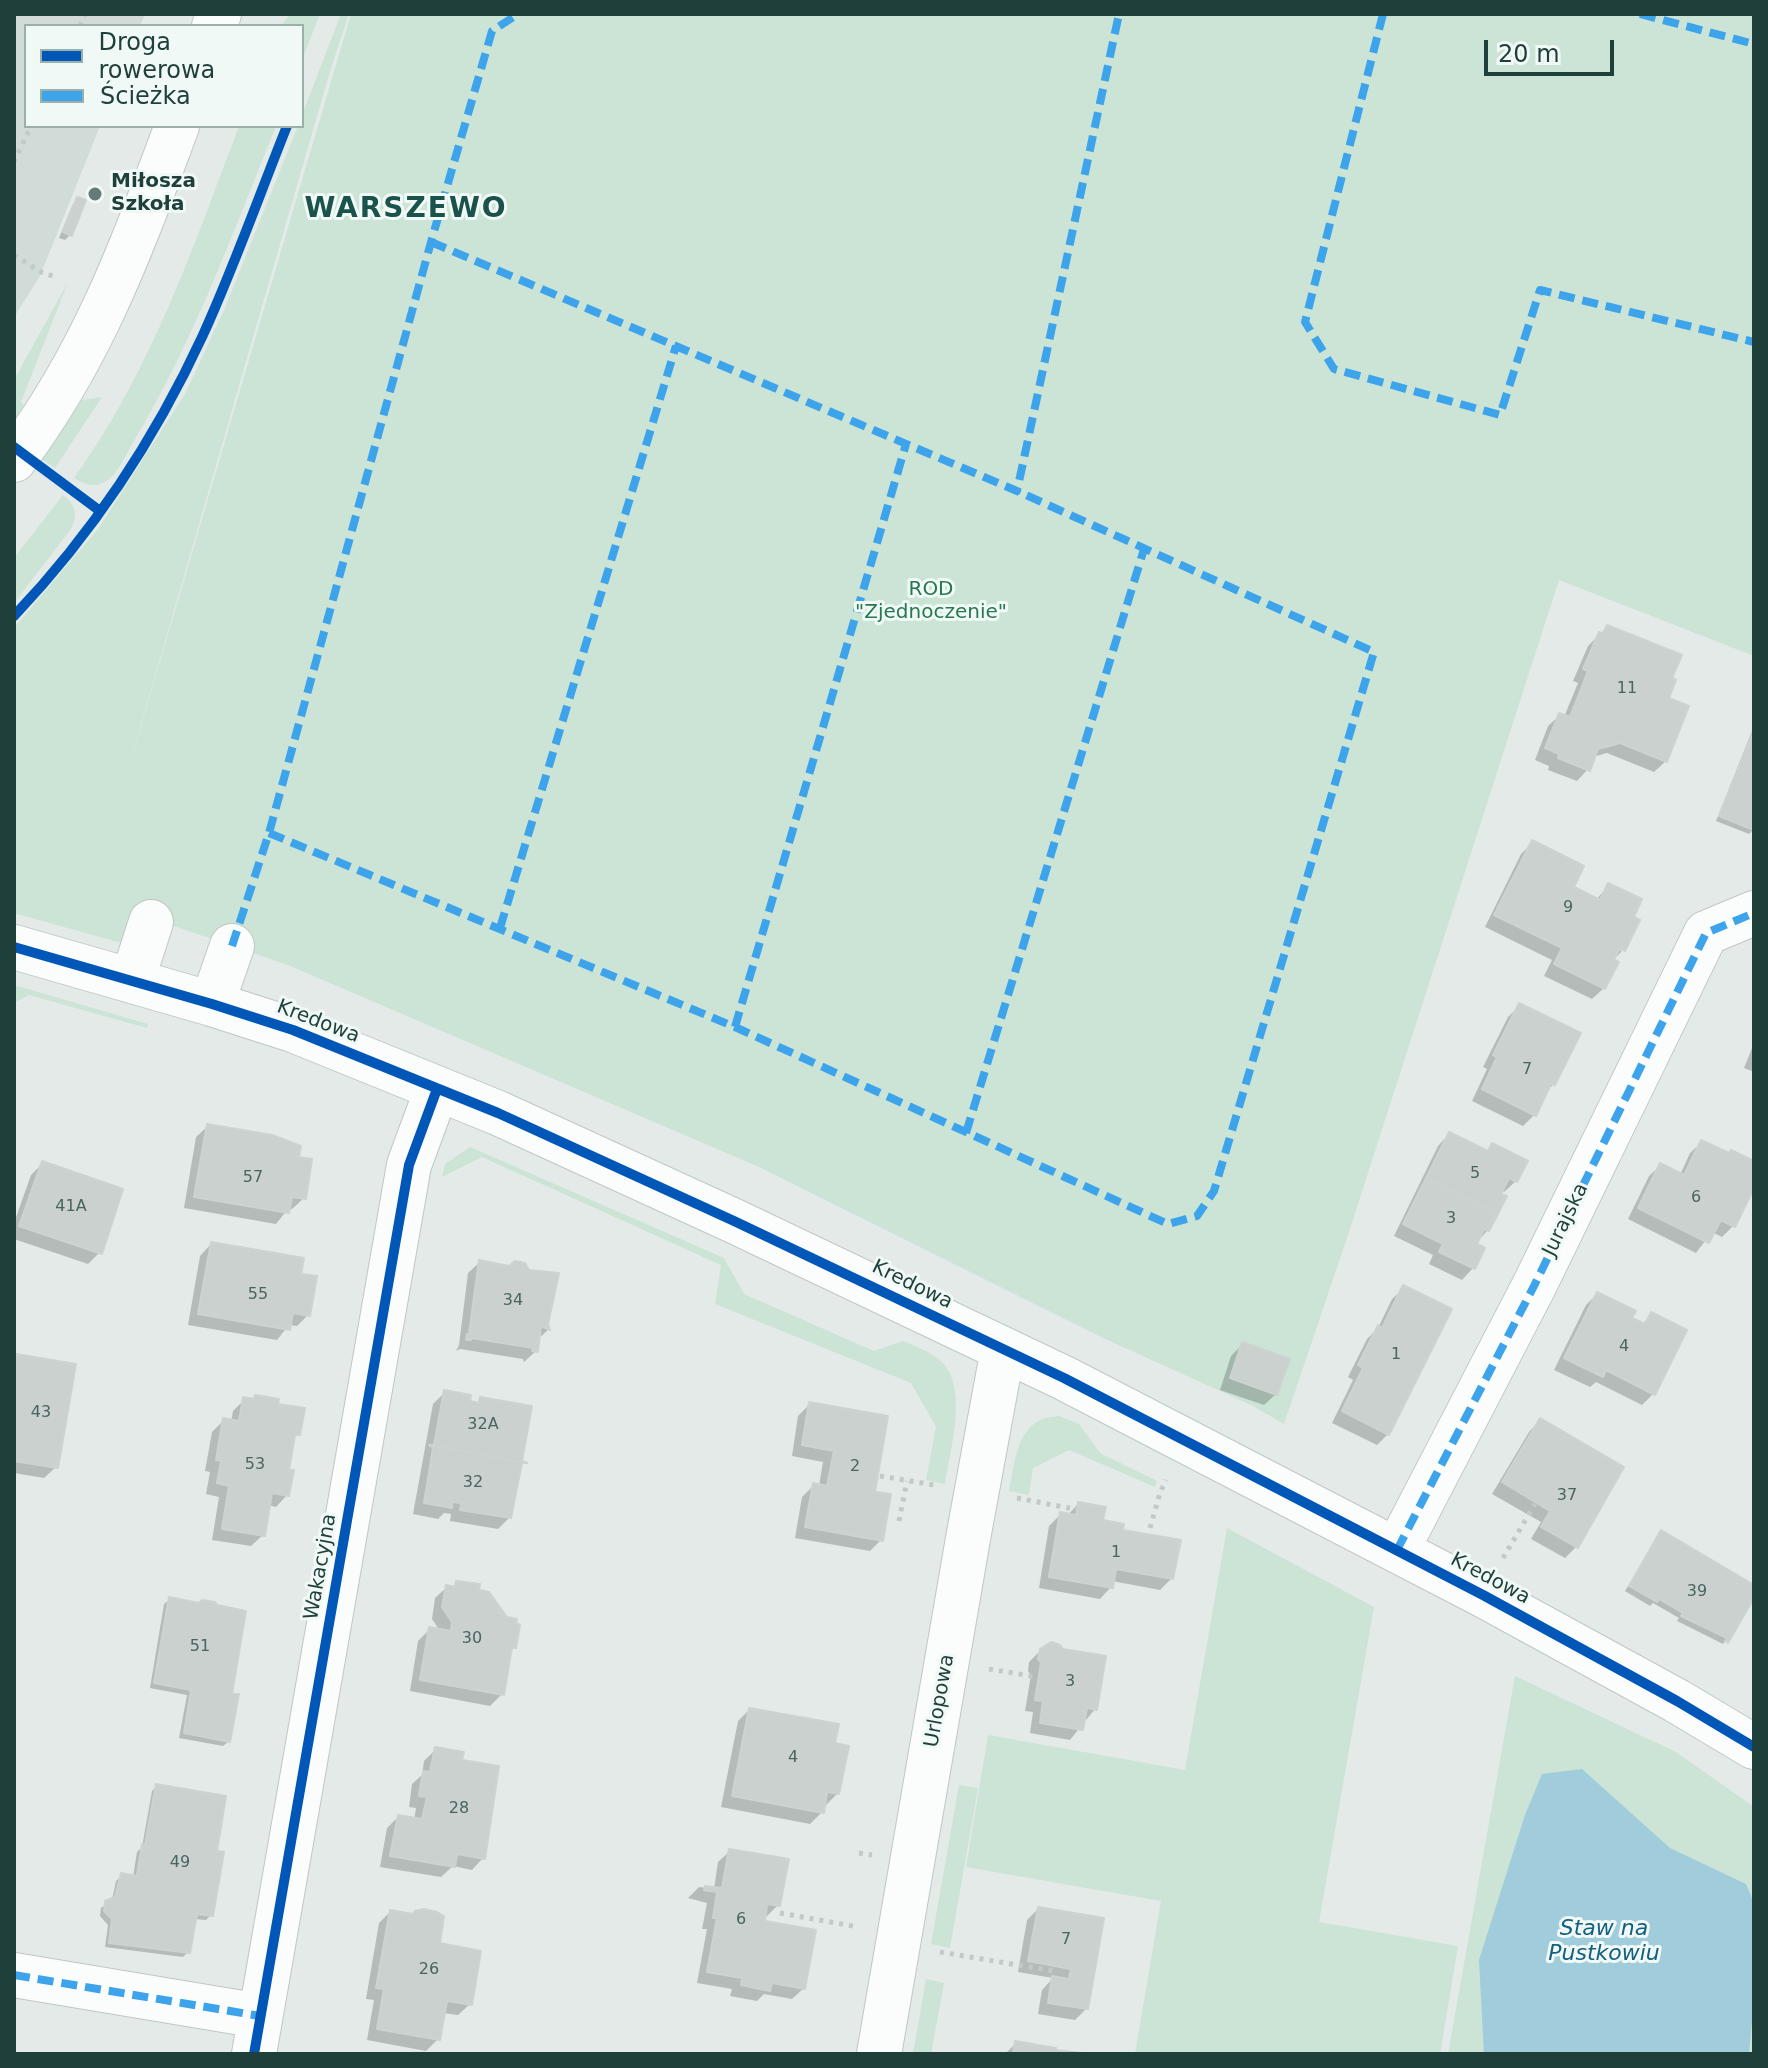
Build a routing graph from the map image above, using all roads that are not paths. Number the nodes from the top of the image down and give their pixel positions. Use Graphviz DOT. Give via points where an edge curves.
graph roads {
  1 [pos="176,128"];
  2 [pos="14,460"];
  3 [pos="1754,913"];
  4 [pos="151,922"];
  5 [pos="232,946"];
  6 [pos="14,947"];
  7 [pos="132,981"];
  8 [pos="212,1004"];
  9 [pos="437,1089"];
  10 [pos="1003,1349"];
  11 [pos="1397,1550"];
  12 [pos="1754,1747"];
  13 [pos="14,1975"];
  14 [pos="257,2035"];
  15 [pos="879,2054"];
  1 -- 2 [label="street" via="110,301 65,386"];
  3 -- 11 [label="street, Jurajska" via="1706,933 1534,1286"];
  4 -- 7 [label="street"];
  5 -- 8 [label="street"];
  6 -- 7 [label="street, Kredowa"];
  7 -- 8 [label="street, Kredowa"];
  8 -- 9 [label="street, Kredowa" via="293,1030"];
  9 -- 10 [label="street, Kredowa"];
  9 -- 14 [label="street, Wakacyjna" via="409,1165"];
  10 -- 11 [label="street, Kredowa"];
  10 -- 15 [label="street, Urlopowa"];
  11 -- 12 [label="street, Kredowa"];
  13 -- 14 [label="street, Wakacyjna"];
}
